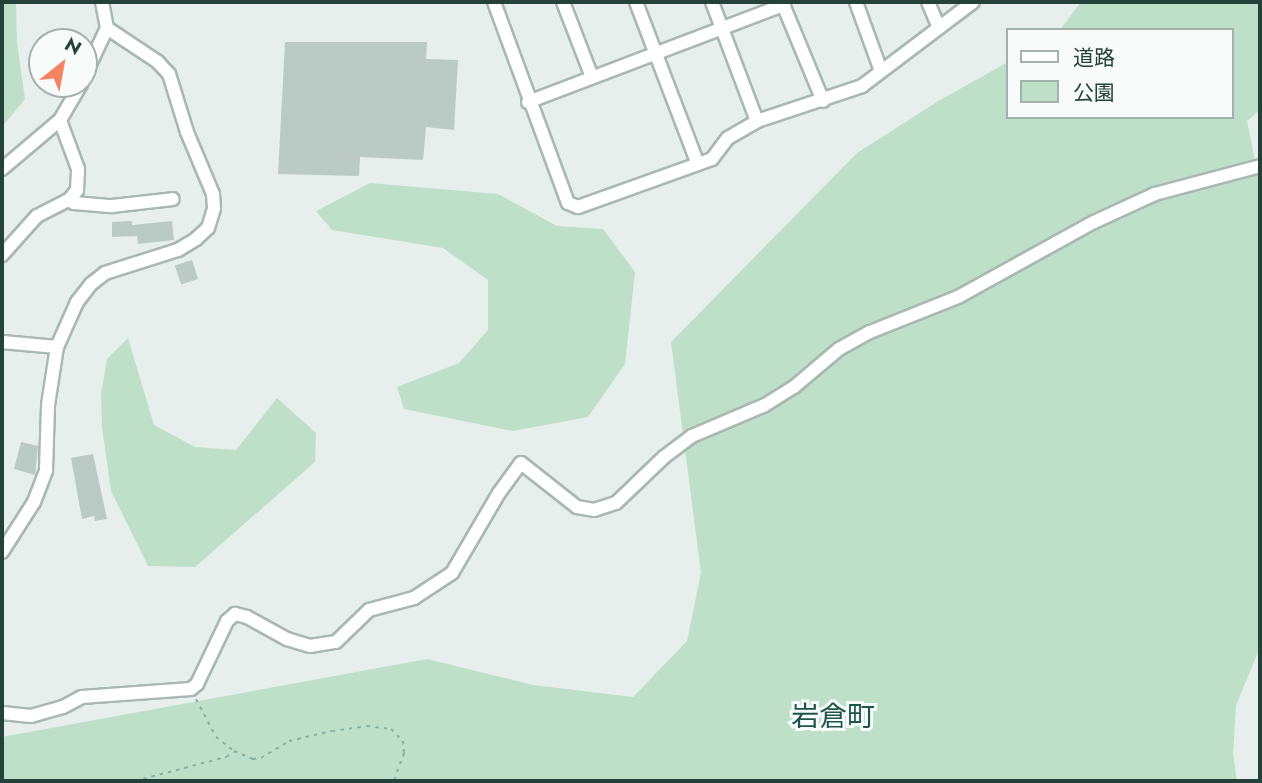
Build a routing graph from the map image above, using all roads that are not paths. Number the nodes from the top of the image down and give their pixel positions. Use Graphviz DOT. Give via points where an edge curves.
graph roads {
  1 [pos="102,2"];
  2 [pos="494,2"];
  3 [pos="562,2"];
  4 [pos="636,2"];
  5 [pos="712,2"];
  6 [pos="856,2"];
  7 [pos="928,2"];
  8 [pos="973,2"];
  9 [pos="783,3"];
  10 [pos="938,26"];
  11 [pos="723,27"];
  12 [pos="107,28"];
  13 [pos="98,47"];
  14 [pos="656,54"];
  15 [pos="881,71"];
  16 [pos="592,77"];
  17 [pos="72,98"];
  18 [pos="822,101"];
  19 [pos="528,102"];
  20 [pos="60,120"];
  21 [pos="757,121"];
  22 [pos="697,162"];
  23 [pos="1260,166"];
  24 [pos="2,169"];
  25 [pos="173,199"];
  26 [pos="69,200"];
  27 [pos="2,255"];
  28 [pos="2,342"];
  29 [pos="57,347"];
  30 [pos="2,552"];
  31 [pos="2,713"];
  1 -- 12 [label="street"];
  2 -- 19 [label="street"];
  3 -- 16 [label="street"];
  4 -- 14 [label="street"];
  5 -- 11 [label="street"];
  6 -- 15 [label="street"];
  7 -- 10 [label="street"];
  8 -- 10 [label="street"];
  9 -- 11 [label="street"];
  9 -- 18 [label="street"];
  10 -- 15 [label="street"];
  11 -- 14 [label="street"];
  11 -- 21 [label="street"];
  12 -- 13 [label="street"];
  12 -- 29 [label="street" via="169,74 215,208 208,228 196,239 178,250 105,273 91,284 66,320"];
  14 -- 16 [label="street"];
  14 -- 22 [label="street"];
  15 -- 18 [label="street" via="862,86"];
  16 -- 19 [label="street"];
  17 -- 20 [label="street"];
  18 -- 21 [label="street"];
  19 -- 22 [label="street" via="568,203 578,207"];
  20 -- 24 [label="street"];
  20 -- 26 [label="street" via="80,180"];
  21 -- 22 [label="street" via="728,138 712,159"];
  23 -- 31 [label="street" via="1155,194 958,297 870,332 839,349 765,405 692,436 615,503 594,510 577,507 521,463 452,573 414,598 369,610 336,642 324,646 287,639 235,614 226,621 191,689 82,698 31,716"];
  25 -- 26 [label="street" via="112,206"];
  26 -- 27 [label="street" via="37,216"];
  28 -- 29 [label="street"];
  29 -- 30 [label="street" via="48,405 46,470 34,502"];
}
